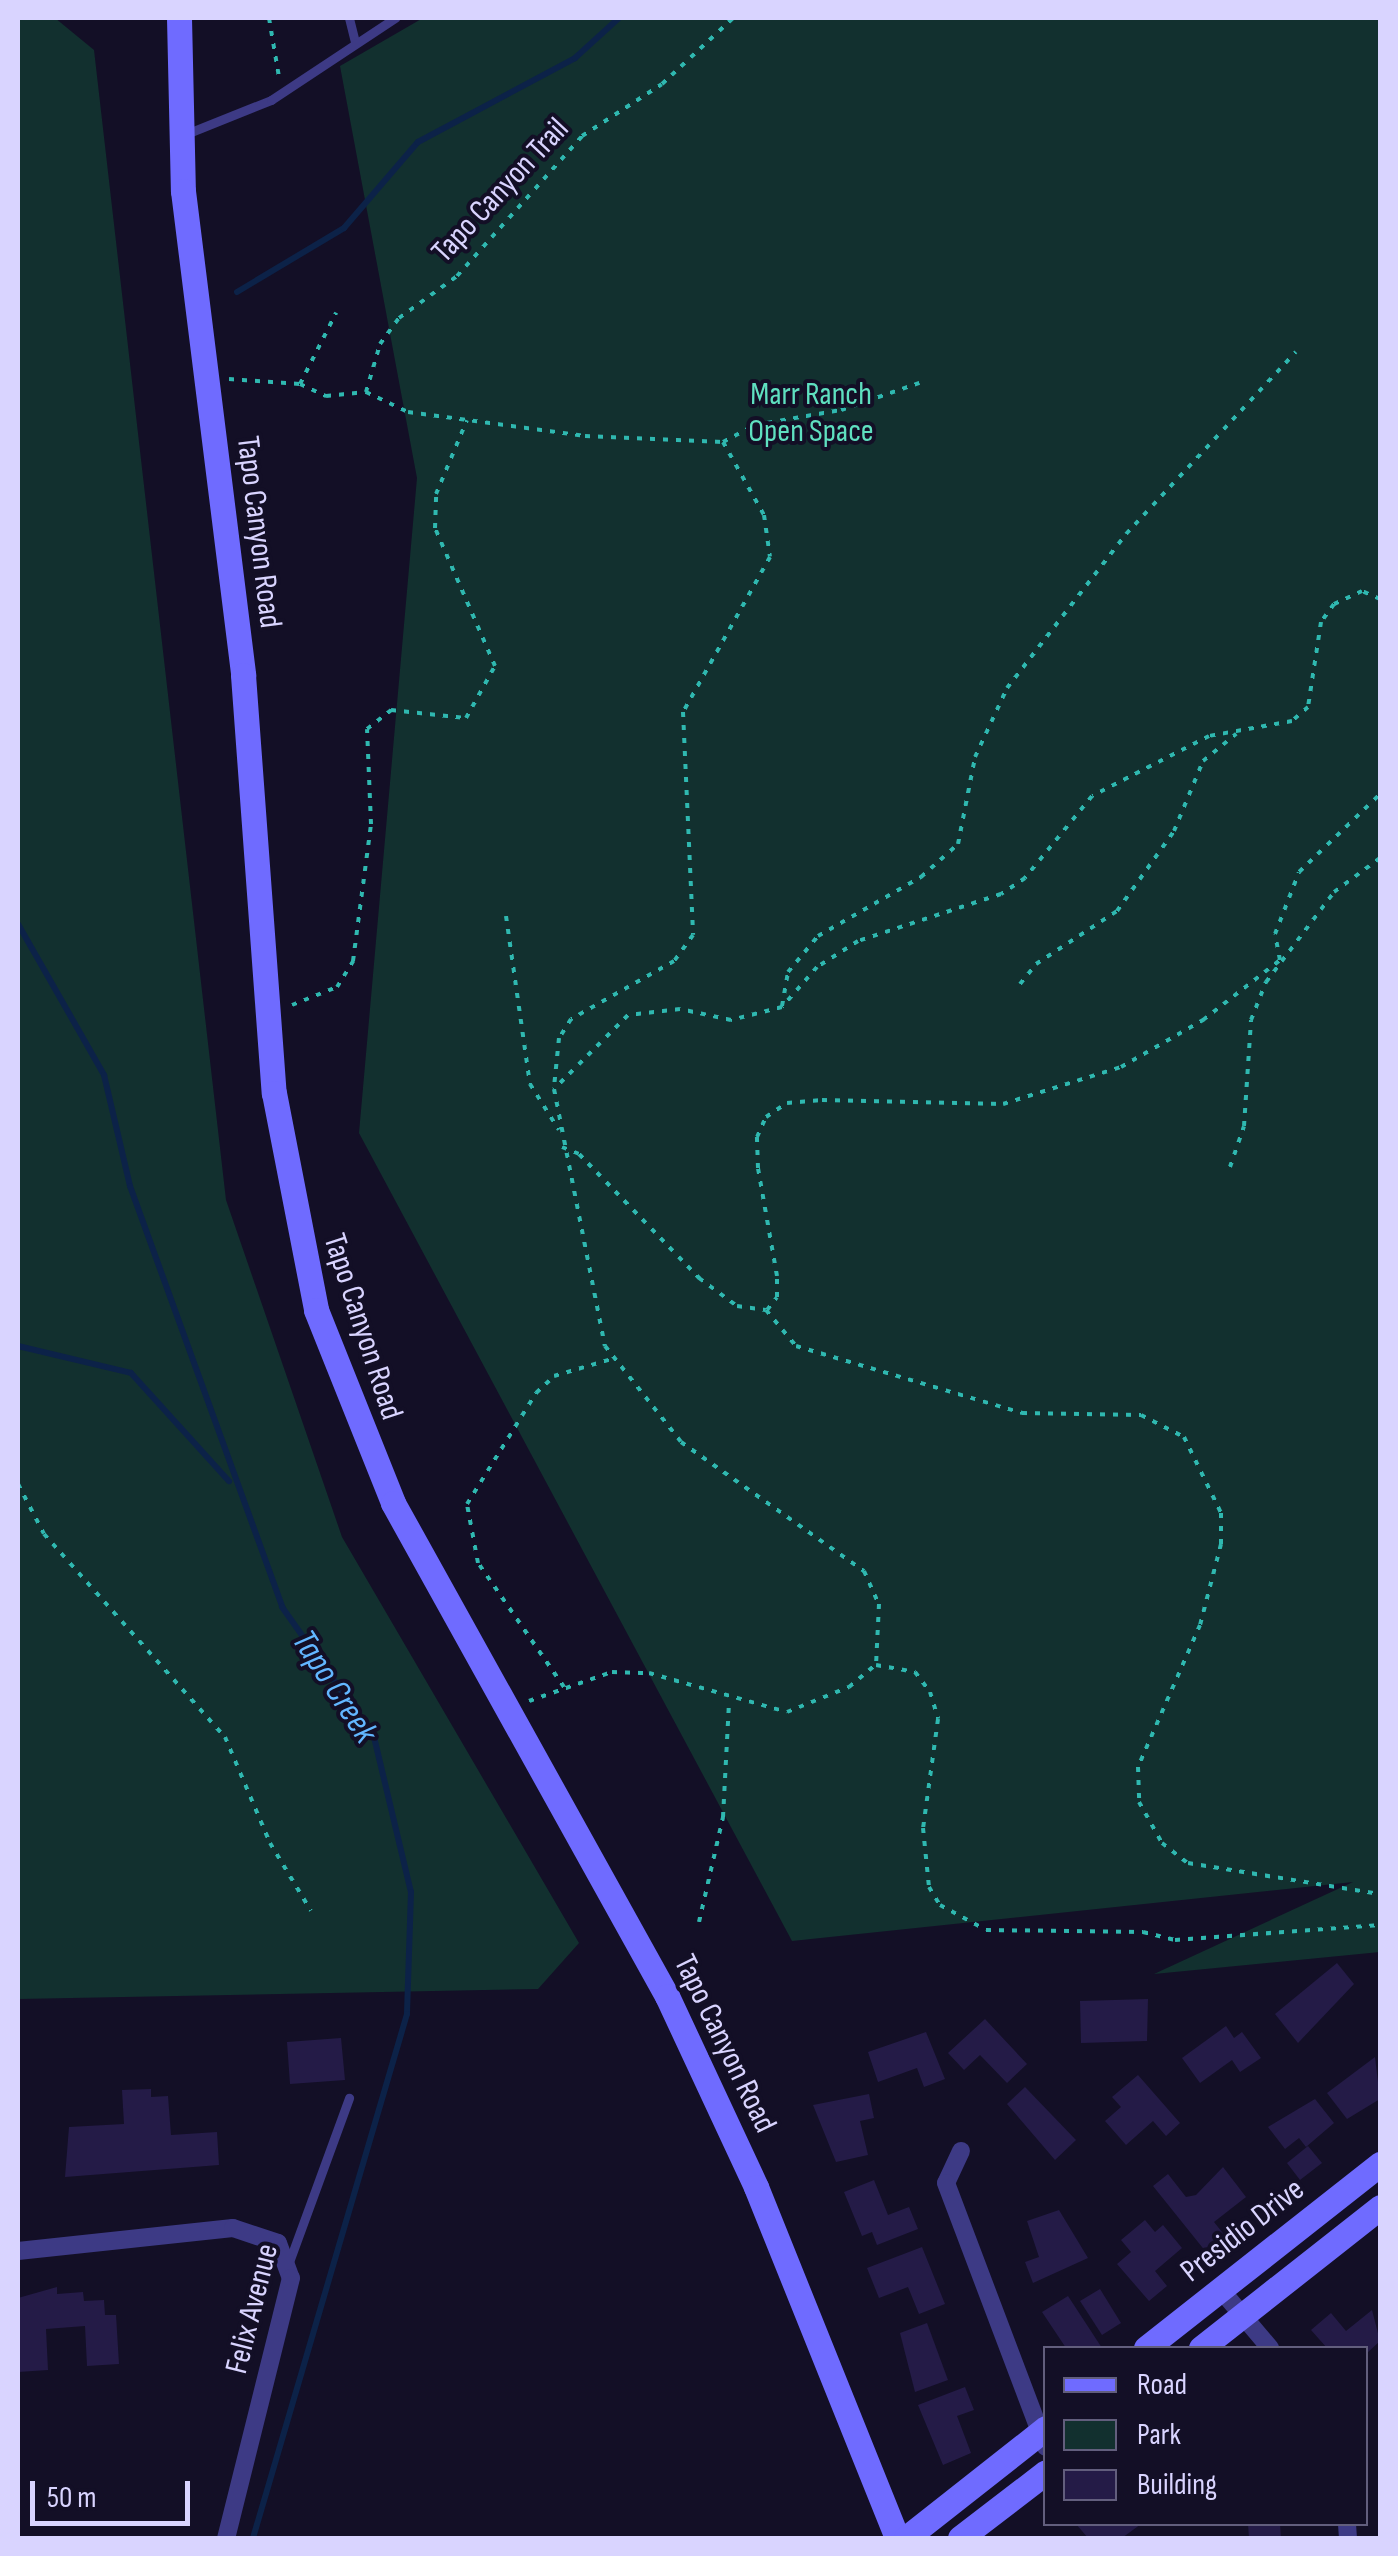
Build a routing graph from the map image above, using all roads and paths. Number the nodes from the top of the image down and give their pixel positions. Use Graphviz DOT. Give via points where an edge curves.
graph roads {
  1 [pos="179,18"];
  2 [pos="269,18"];
  3 [pos="350,18"];
  4 [pos="395,18"];
  5 [pos="733,18"];
  6 [pos="355,42"];
  7 [pos="281,93"];
  8 [pos="178,136"];
  9 [pos="336,313"];
  10 [pos="1296,352"];
  11 [pos="206,382"];
  12 [pos="919,383"];
  13 [pos="300,384"];
  14 [pos="366,392"];
  15 [pos="468,420"];
  16 [pos="723,442"];
  17 [pos="1380,599"];
  18 [pos="1239,731"];
  19 [pos="1380,794"];
  20 [pos="1380,858"];
  21 [pos="506,916"];
  22 [pos="1280,960"];
  23 [pos="1020,984"];
  24 [pos="782,1008"];
  25 [pos="268,1009"];
  26 [pos="554,1089"];
  27 [pos="559,1130"];
  28 [pos="562,1147"];
  29 [pos="1230,1167"];
  30 [pos="766,1310"];
  31 [pos="615,1358"];
  32 [pos="18,1484"];
  33 [pos="876,1665"];
  34 [pos="564,1686"];
  35 [pos="729,1701"];
  36 [pos="510,1708"];
  37 [pos="1380,1894"];
  38 [pos="310,1910"];
  39 [pos="699,1922"];
  40 [pos="1380,1925"];
  41 [pos="349,2098"];
  42 [pos="961,2151"];
  43 [pos="1380,2164"];
  44 [pos="1380,2206"];
  45 [pos="18,2251"];
  46 [pos="289,2262"];
  47 [pos="1222,2290"];
  48 [pos="1242,2316"];
  49 [pos="1149,2346"];
  50 [pos="1204,2346"];
  51 [pos="1268,2346"];
  52 [pos="1043,2436"];
  53 [pos="1043,2474"];
  54 [pos="226,2538"];
  55 [pos="897,2538"];
  56 [pos="906,2538"];
  57 [pos="960,2538"];
  1 -- 8 [label="main road, Tapo Canyon Road"];
  2 -- 7 [label="path"];
  3 -- 6 [label="lane"];
  4 -- 6 [label="lane"];
  5 -- 14 [label="path, Tapo Canyon Trail" via="662,84 582,136 457,276 400,318 380,344"];
  6 -- 7 [label="lane"];
  7 -- 8 [label="lane" via="227,123"];
  8 -- 11 [label="main road, Tapo Canyon Road"];
  9 -- 13 [label="path"];
  10 -- 24 [label="path" via="1126,534 1007,688 975,757 958,844 920,876 818,936 788,972"];
  11 -- 13 [label="path"];
  11 -- 25 [label="main road, Tapo Canyon Road" via="242,675"];
  12 -- 16 [label="path" via="841,410 755,425"];
  13 -- 14 [label="path" via="326,396"];
  14 -- 15 [label="path" via="408,412"];
  15 -- 16 [label="path"];
  15 -- 25 [label="path" via="436,494 435,528 495,666 466,718 391,710 367,729 371,824 353,961 337,987"];
  16 -- 26 [label="path" via="764,515 770,557 683,712 693,934 674,961 572,1018 558,1038"];
  17 -- 18 [label="path" via="1348,594 1321,622 1308,708 1292,721"];
  18 -- 23 [label="path" via="1203,761 1174,831 1117,911 1036,964"];
  18 -- 24 [label="path" via="1210,736 1092,796 1025,878 1001,894 858,941 817,967"];
  19 -- 22 [label="path" via="1299,872 1278,922"];
  20 -- 22 [label="path" via="1334,892"];
  21 -- 27 [label="path" via="530,1084 546,1120"];
  22 -- 29 [label="path" via="1251,1020 1244,1126"];
  22 -- 30 [label="path" via="1202,1020 1121,1067 1056,1092 1003,1104 822,1100 787,1104 766,1117 757,1137 758,1168 778,1276 777,1297"];
  24 -- 26 [label="path" via="731,1020 680,1009 628,1015"];
  25 -- 36 [label="main road, Tapo Canyon Road" via="297,1232 344,1392 406,1528"];
  26 -- 27 [label="path"];
  27 -- 28 [label="path"];
  28 -- 30 [label="path" via="580,1154 699,1278 737,1306"];
  28 -- 31 [label="path" via="595,1319"];
  30 -- 37 [label="path" via="796,1346 837,1365 1022,1413 1141,1415 1184,1436 1221,1514 1221,1544 1200,1624 1138,1766 1140,1802 1162,1844 1188,1863"];
  31 -- 33 [label="path" via="682,1442 864,1571 878,1604"];
  31 -- 34 [label="path" via="554,1376 536,1393 466,1504 478,1563"];
  32 -- 38 [label="path" via="44,1534 225,1737 270,1843"];
  33 -- 35 [label="path" via="812,1706 787,1712"];
  33 -- 40 [label="path" via="915,1672 930,1692 938,1719 923,1828 926,1872 940,1905 967,1923 1175,1940"];
  34 -- 35 [label="path" via="612,1672 649,1672"];
  34 -- 36 [label="path"];
  35 -- 39 [label="path" via="723,1817"];
  36 -- 55 [label="main road, Tapo Canyon Road" via="667,1996 756,2186"];
  41 -- 46 [label="lane, Felix Avenue"];
  42 -- 52 [label="street" via="946,2182"];
  43 -- 47 [label="main road, Presidio Drive"];
  44 -- 48 [label="main road, Presidio Drive"];
  45 -- 46 [label="street" via="233,2228 266,2234"];
  46 -- 54 [label="street, Felix Avenue"];
  47 -- 48 [label="street"];
  47 -- 49 [label="main road, Presidio Drive"];
  48 -- 50 [label="main road, Presidio Drive"];
  48 -- 51 [label="street"];
  52 -- 56 [label="main road"];
  53 -- 57 [label="main road"];
}
